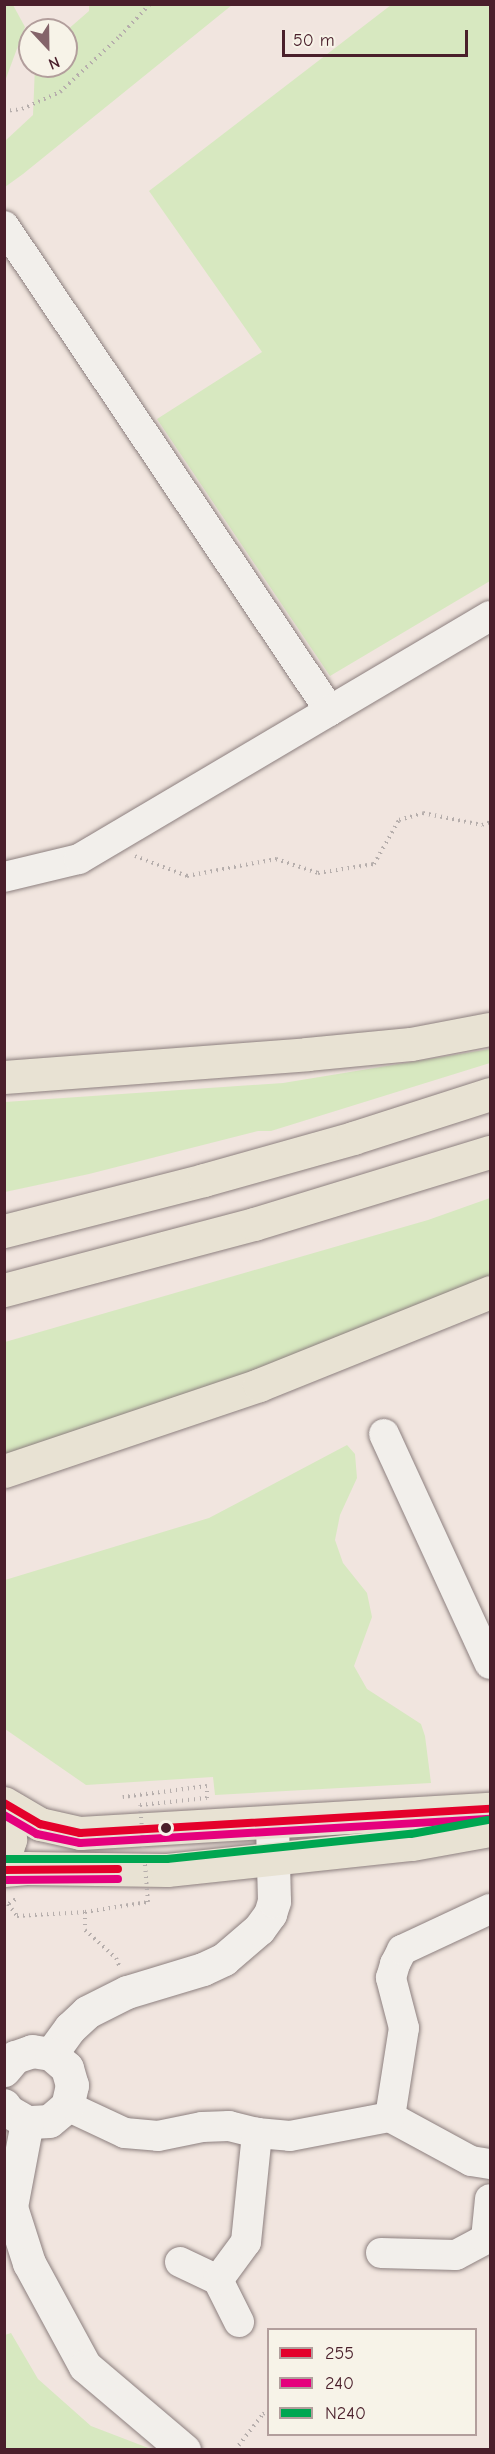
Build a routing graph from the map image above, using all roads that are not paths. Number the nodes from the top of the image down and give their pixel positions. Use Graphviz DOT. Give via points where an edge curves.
graph roads {
  1 [pos="4,226"];
  2 [pos="490,616"];
  3 [pos="330,711"];
  4 [pos="4,877"];
  5 [pos="490,1029"];
  6 [pos="4,1077"];
  7 [pos="490,1094"];
  8 [pos="490,1152"];
  9 [pos="4,1231"];
  10 [pos="4,1289"];
  11 [pos="490,1292"];
  12 [pos="384,1434"];
  13 [pos="4,1471"];
  14 [pos="490,1664"];
  15 [pos="4,1803"];
  16 [pos="490,1809"];
  17 [pos="4,1810"];
  18 [pos="272,1823"];
  19 [pos="490,1830"];
  20 [pos="4,1860"];
  21 [pos="273,1860"];
  22 [pos="4,1870"];
  23 [pos="490,1909"];
  24 [pos="51,2054"];
  25 [pos="4,2070"];
  26 [pos="67,2106"];
  27 [pos="16,2113"];
  28 [pos="390,2117"];
  29 [pos="257,2133"];
  30 [pos="490,2164"];
  31 [pos="490,2199"];
  32 [pos="488,2240"];
  33 [pos="381,2253"];
  34 [pos="180,2262"];
  35 [pos="218,2280"];
  36 [pos="238,2322"];
  37 [pos="184,2450"];
  1 -- 3 [label="street"];
  2 -- 3 [label="street"];
  3 -- 4 [label="street" via="79,859"];
  5 -- 6 [label="main road" via="411,1044"];
  7 -- 9 [label="main road" via="215,1177"];
  8 -- 10 [label="main road" via="254,1224"];
  11 -- 13 [label="main road" via="259,1385"];
  12 -- 14 [label="street"];
  15 -- 18 [label="main road" via="40,1824 80,1833"];
  16 -- 18 [label="main road"];
  17 -- 20 [label="main road" via="10,1839"];
  18 -- 21 [label="street"];
  19 -- 21 [label="main road" via="412,1844"];
  21 -- 22 [label="main road" via="167,1870"];
  21 -- 24 [label="street" via="274,1901 270,1914 244,1944 203,1970 127,1992 87,2012"];
  23 -- 28 [label="street" via="402,1950 395,1964 391,1978 404,2028"];
  24 -- 25 [label="street" via="32,2051 15,2057"];
  24 -- 26 [label="street" via="66,2068 72,2085"];
  26 -- 27 [label="street" via="49,2121"];
  26 -- 29 [label="street" via="125,2133 158,2136 229,2126"];
  27 -- 37 [label="street" via="11,2207 29,2263 85,2366"];
  28 -- 29 [label="street" via="291,2136"];
  28 -- 30 [label="street" via="471,2161"];
  29 -- 35 [label="street" via="246,2242"];
  31 -- 32 [label="street"];
  32 -- 33 [label="street" via="456,2254"];
  34 -- 35 [label="street"];
  35 -- 36 [label="street"];
}
